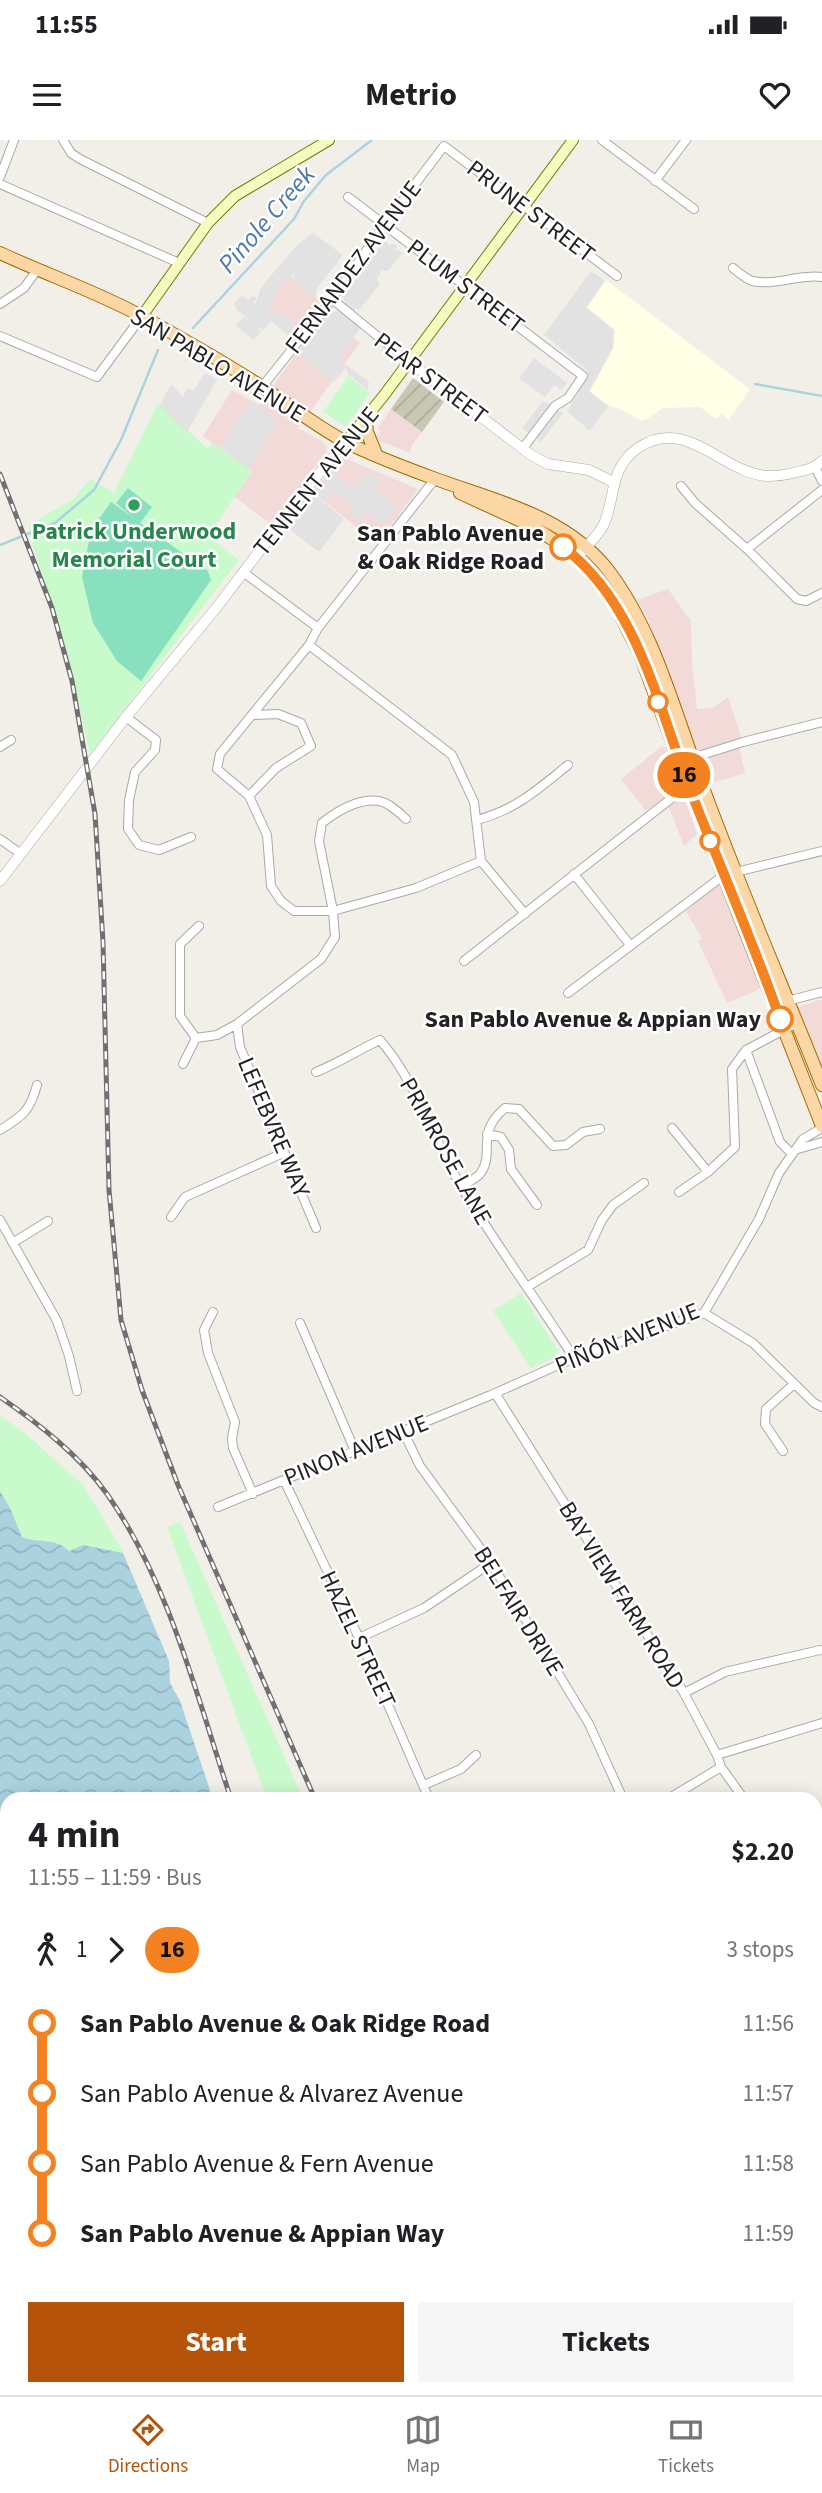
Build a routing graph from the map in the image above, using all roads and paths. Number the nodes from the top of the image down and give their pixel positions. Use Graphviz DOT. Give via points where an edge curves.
graph roads {
  1 [pos="14,140"];
  2 [pos="64,140"];
  3 [pos="329,140"];
  4 [pos="573,140"];
  5 [pos="602,140"];
  6 [pos="685,140"];
  7 [pos="444,146"];
  8 [pos="0,177"];
  9 [pos="655,181"];
  10 [pos="0,184"];
  11 [pos="348,197"];
  12 [pos="525,206"];
  13 [pos="694,209"];
  14 [pos="208,223"];
  15 [pos="384,224"];
  16 [pos="0,253"];
  17 [pos="179,263"];
  18 [pos="733,268"];
  19 [pos="37,270"];
  20 [pos="617,276"];
  21 [pos="822,277"];
  22 [pos="465,285"];
  23 [pos="332,299"];
  24 [pos="0,304"];
  25 [pos="142,316"];
  26 [pos="0,336"];
  27 [pos="408,361"];
  28 [pos="262,387"];
  29 [pos="366,419"];
  30 [pos="346,442"];
  31 [pos="527,452"];
  32 [pos="376,454"];
  33 [pos="819,464"];
  34 [pos="435,479"];
  35 [pos="822,481"];
  36 [pos="613,482"];
  37 [pos="681,485"];
  38 [pos="822,490"];
  39 [pos="747,549"];
  40 [pos="582,552"];
  41 [pos="243,572"];
  42 [pos="822,593"];
  43 [pos="318,628"];
  44 [pos="309,645"];
  45 [pos="252,715"];
  46 [pos="126,718"];
  47 [pos="822,722"];
  48 [pos="11,740"];
  49 [pos="0,747"];
  50 [pos="686,760"];
  51 [pos="568,765"];
  52 [pos="695,786"];
  53 [pos="249,796"];
  54 [pos="406,819"];
  55 [pos="477,820"];
  56 [pos="191,836"];
  57 [pos="0,839"];
  58 [pos="822,851"];
  59 [pos="21,854"];
  60 [pos="481,861"];
  61 [pos="730,873"];
  62 [pos="574,874"];
  63 [pos="0,881"];
  64 [pos="333,911"];
  65 [pos="525,914"];
  66 [pos="199,926"];
  67 [pos="630,945"];
  68 [pos="464,961"];
  69 [pos="822,992"];
  70 [pos="568,993"];
  71 [pos="782,1003"];
  72 [pos="797,1023"];
  73 [pos="237,1024"];
  74 [pos="783,1029"];
  75 [pos="196,1038"];
  76 [pos="746,1050"];
  77 [pos="183,1064"];
  78 [pos="316,1072"];
  79 [pos="37,1085"];
  80 [pos="822,1085"];
  81 [pos="822,1127"];
  82 [pos="672,1128"];
  83 [pos="600,1129"];
  84 [pos="0,1130"];
  85 [pos="487,1135"];
  86 [pos="822,1142"];
  87 [pos="795,1152"];
  88 [pos="283,1153"];
  89 [pos="708,1172"];
  90 [pos="644,1183"];
  91 [pos="461,1187"];
  92 [pos="679,1192"];
  93 [pos="537,1205"];
  94 [pos="171,1217"];
  95 [pos="0,1220"];
  96 [pos="48,1221"];
  97 [pos="316,1228"];
  98 [pos="14,1242"];
  99 [pos="527,1286"];
  100 [pos="213,1312"];
  101 [pos="704,1313"];
  102 [pos="300,1322"];
  103 [pos="574,1358"];
  104 [pos="794,1384"];
  105 [pos="76,1391"];
  106 [pos="495,1393"];
  107 [pos="822,1408"];
  108 [pos="403,1431"];
  109 [pos="355,1451"];
  110 [pos="783,1451"];
  111 [pos="284,1480"];
  112 [pos="253,1494"];
  113 [pos="218,1507"];
  114 [pos="491,1563"];
  115 [pos="359,1637"];
  116 [pos="820,1650"];
  117 [pos="684,1693"];
  118 [pos="822,1723"];
  119 [pos="476,1755"];
  120 [pos="717,1755"];
  121 [pos="721,1767"];
  122 [pos="424,1785"];
  123 [pos="426,1792"];
  124 [pos="620,1792"];
  125 [pos="680,1792"];
  126 [pos="739,1792"];
  1 -- 8 [label="street"];
  2 -- 14 [label="street" via="80,159"];
  3 -- 14 [label="main road" via="235,196"];
  4 -- 12 [label="main road, TENNENT AVENUE"];
  5 -- 9 [label="street"];
  6 -- 9 [label="street"];
  7 -- 12 [label="street, PRUNE STREET"];
  7 -- 15 [label="street, FERNANDEZ AVENUE"];
  9 -- 13 [label="street"];
  10 -- 17 [label="street"];
  11 -- 15 [label="street, PLUM STREET"];
  12 -- 20 [label="street, PRUNE STREET"];
  12 -- 22 [label="main road, TENNENT AVENUE"];
  14 -- 17 [label="main road"];
  15 -- 22 [label="street, PLUM STREET"];
  15 -- 23 [label="street, FERNANDEZ AVENUE"];
  16 -- 19 [label="main road, SAN PABLO AVENUE"];
  17 -- 25 [label="main road"];
  18 -- 21 [label="street" via="750,281"];
  19 -- 24 [label="street" via="24,288"];
  19 -- 25 [label="main road, SAN PABLO AVENUE"];
  22 -- 27 [label="main road, TENNENT AVENUE"];
  22 -- 31 [label="street, PLUM STREET" via="583,376 568,398 555,406"];
  23 -- 27 [label="street, PEAR STREET"];
  23 -- 28 [label="street, FERNANDEZ AVENUE"];
  25 -- 26 [label="street" via="97,377"];
  25 -- 28 [label="main road, SAN PABLO AVENUE"];
  27 -- 29 [label="main road, TENNENT AVENUE"];
  27 -- 31 [label="street, PEAR STREET"];
  28 -- 30 [label="main road, SAN PABLO AVENUE"];
  29 -- 30 [label="main road, TENNENT AVENUE"];
  29 -- 32 [label="main road"];
  30 -- 32 [label="main road, SAN PABLO AVENUE"];
  30 -- 41 [label="street, TENNENT AVENUE"];
  31 -- 36 [label="street, PEAR STREET" via="548,464 589,470"];
  32 -- 34 [label="main road, SAN PABLO AVENUE"];
  33 -- 35 [label="street"];
  33 -- 36 [label="street" via="765,476 673,437 637,448 626,457"];
  34 -- 40 [label="main road, SAN PABLO AVENUE"];
  34 -- 43 [label="street"];
  36 -- 40 [label="street" via="603,526"];
  37 -- 39 [label="street"];
  38 -- 39 [label="street"];
  39 -- 42 [label="street" via="796,599 806,601"];
  40 -- 50 [label="main road, SAN PABLO AVENUE" via="613,600"];
  41 -- 43 [label="street"];
  41 -- 46 [label="street, TENNENT AVENUE"];
  43 -- 44 [label="street"];
  44 -- 45 [label="street"];
  44 -- 55 [label="street" via="452,755 474,802"];
  45 -- 53 [label="street" via="220,754 217,769"];
  45 -- 53 [label="street" via="278,714 301,723 311,746 276,768"];
  46 -- 56 [label="street" via="156,740 156,750 135,772 128,829 139,845 159,850"];
  46 -- 59 [label="street, TENNENT AVENUE"];
  47 -- 50 [label="street"];
  48 -- 49 [label="street"];
  50 -- 52 [label="main road, SAN PABLO AVENUE"];
  51 -- 55 [label="street" via="518,804"];
  52 -- 61 [label="main road, SAN PABLO AVENUE"];
  52 -- 62 [label="street" via="682,790"];
  53 -- 64 [label="street" via="267,835 271,886 281,901 295,911"];
  54 -- 64 [label="street" via="387,803 370,801 341,809 322,823 319,841"];
  55 -- 60 [label="street"];
  57 -- 59 [label="street"];
  58 -- 61 [label="street"];
  59 -- 63 [label="street, TENNENT AVENUE"];
  60 -- 64 [label="street" via="416,888"];
  60 -- 65 [label="street"];
  61 -- 67 [label="street"];
  61 -- 71 [label="main road, SAN PABLO AVENUE"];
  62 -- 65 [label="street"];
  62 -- 67 [label="street"];
  64 -- 73 [label="street" via="335,937 321,959"];
  65 -- 68 [label="street"];
  66 -- 75 [label="street" via="180,944 180,1016"];
  67 -- 70 [label="street"];
  69 -- 71 [label="street"];
  71 -- 72 [label="main road, SAN PABLO AVENUE"];
  71 -- 74 [label="main road, SAN PABLO AVENUE"];
  72 -- 74 [label="street"];
  72 -- 80 [label="main road, SAN PABLO AVENUE"];
  73 -- 75 [label="street" via="217,1035"];
  73 -- 88 [label="street, LEFEBVRE WAY" via="240,1047"];
  74 -- 76 [label="street"];
  74 -- 81 [label="main road, SAN PABLO AVENUE"];
  75 -- 77 [label="street"];
  76 -- 87 [label="street" via="780,1142"];
  76 -- 89 [label="street" via="732,1069 735,1147"];
  78 -- 91 [label="street, PRIMROSE LANE" via="380,1040 423,1106"];
  79 -- 84 [label="street" via="24,1116"];
  81 -- 87 [label="street, PIÑÓN AVENUE" via="803,1139"];
  82 -- 89 [label="street"];
  83 -- 85 [label="street" via="553,1146 519,1109 505,1108 493,1118"];
  85 -- 91 [label="street" via="485,1164 479,1175"];
  85 -- 93 [label="street" via="500,1137 509,1150 511,1169"];
  86 -- 87 [label="street"];
  87 -- 101 [label="street, PIÑÓN AVENUE" via="779,1173 760,1219"];
  88 -- 94 [label="street" via="185,1197"];
  88 -- 97 [label="street, LEFEBVRE WAY"];
  89 -- 92 [label="street"];
  90 -- 99 [label="street" via="613,1205 588,1250"];
  91 -- 99 [label="street, PRIMROSE LANE"];
  95 -- 98 [label="street"];
  96 -- 98 [label="street"];
  98 -- 105 [label="street" via="57,1321"];
  99 -- 103 [label="street, PRIMROSE LANE"];
  100 -- 112 [label="street" via="204,1330 208,1353 235,1422 233,1448"];
  101 -- 103 [label="street, PIÑÓN AVENUE"];
  101 -- 104 [label="street" via="752,1343"];
  102 -- 109 [label="street"];
  103 -- 106 [label="street, PIÑÓN AVENUE"];
  104 -- 107 [label="street"];
  104 -- 110 [label="street" via="766,1409 765,1424"];
  106 -- 108 [label="street, PINON AVENUE"];
  106 -- 117 [label="street, BAY VIEW FARM ROAD"];
  108 -- 109 [label="street, PINON AVENUE"];
  108 -- 114 [label="street, BELFAIR DRIVE" via="420,1466"];
  109 -- 111 [label="street, PINON AVENUE"];
  111 -- 112 [label="street, PINON AVENUE"];
  111 -- 115 [label="street, HAZEL STREET"];
  112 -- 113 [label="street, PINON AVENUE"];
  114 -- 115 [label="street" via="424,1608"];
  114 -- 124 [label="street, BELFAIR DRIVE" via="589,1724"];
  115 -- 122 [label="street, HAZEL STREET"];
  116 -- 117 [label="street" via="725,1672"];
  117 -- 120 [label="street, BAY VIEW FARM ROAD"];
  118 -- 120 [label="street"];
  119 -- 122 [label="street" via="461,1769"];
  120 -- 121 [label="street, BAY VIEW FARM ROAD"];
  121 -- 125 [label="street"];
  121 -- 126 [label="street, BAY VIEW FARM ROAD"];
  122 -- 123 [label="street, HAZEL STREET"];
}
